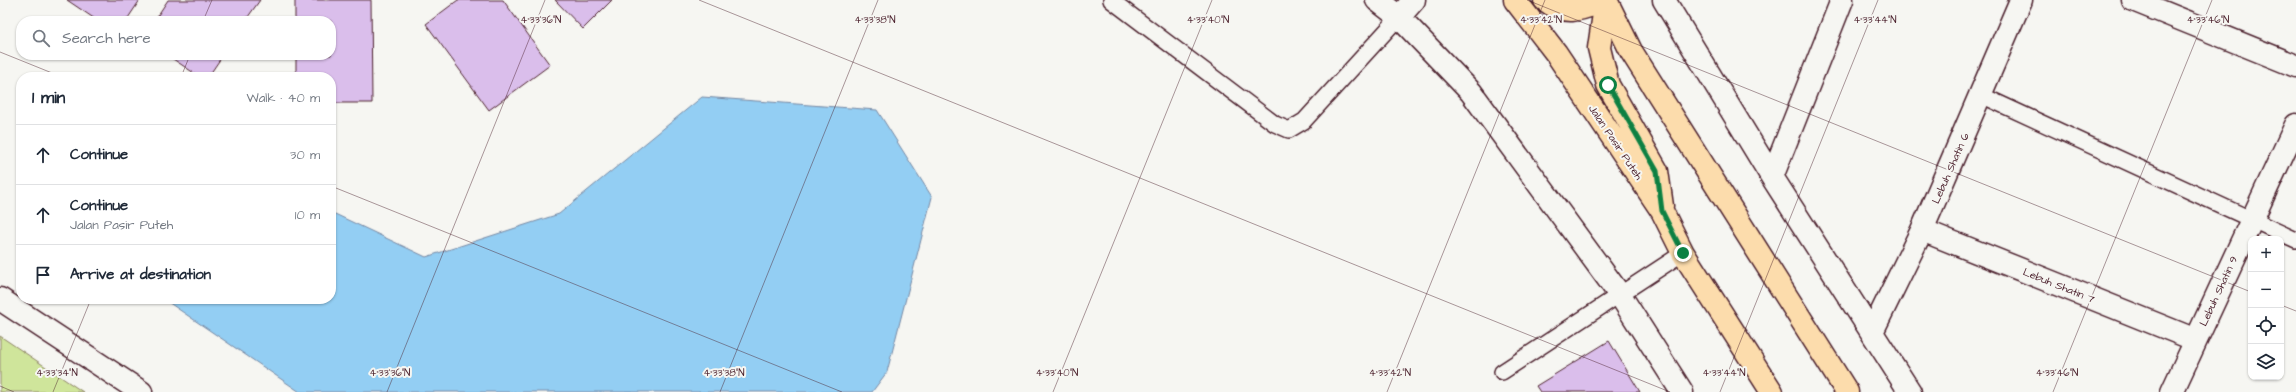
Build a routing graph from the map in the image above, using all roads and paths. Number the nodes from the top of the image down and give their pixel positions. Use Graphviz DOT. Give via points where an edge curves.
graph roads {
  1 [pos="1111,0"];
  2 [pos="1377,0"];
  3 [pos="1414,0"];
  4 [pos="1515,0"];
  5 [pos="1544,0"];
  6 [pos="1606,0"];
  7 [pos="1664,0"];
  8 [pos="1842,0"];
  9 [pos="2021,0"];
  10 [pos="2133,0"];
  11 [pos="1399,17"];
  12 [pos="2296,66"];
  13 [pos="1981,95"];
  14 [pos="2296,125"];
  15 [pos="1772,177"];
  16 [pos="1662,211"];
  17 [pos="2252,218"];
  18 [pos="1922,230"];
  19 [pos="2296,240"];
  20 [pos="1683,253"];
  21 [pos="1620,295"];
  22 [pos="0,299"];
  23 [pos="1872,332"];
  24 [pos="2196,340"];
  25 [pos="1502,372"];
  26 [pos="138,391"];
  27 [pos="1682,392"];
  28 [pos="1772,392"];
  29 [pos="1847,392"];
  30 [pos="1910,392"];
  31 [pos="2172,392"];
  1 -- 11 [label="lane" via="1275,124 1289,130 1304,121"];
  2 -- 11 [label="street"];
  3 -- 11 [label="street"];
  4 -- 16 [label="main road, Jalan Pasir Puteh" via="1556,53"];
  5 -- 6 [label="main road" via="1565,11 1585,8"];
  6 -- 16 [label="main road" via="1599,48 1608,85 1657,171"];
  6 -- 29 [label="main road" via="1631,50"];
  7 -- 15 [label="street"];
  8 -- 15 [label="street"];
  9 -- 13 [label="street, Lebuh Shatin 6"];
  10 -- 12 [label="street"];
  11 -- 21 [label="street" via="1471,92"];
  13 -- 17 [label="lane"];
  13 -- 18 [label="street, Lebuh Shatin 6"];
  14 -- 17 [label="street, Lebuh Shatin 9"];
  15 -- 23 [label="street"];
  16 -- 20 [label="main road, Jalan Pasir Puteh"];
  17 -- 19 [label="lane"];
  17 -- 24 [label="street, Lebuh Shatin 9"];
  18 -- 23 [label="street, Lebuh Shatin 6"];
  18 -- 24 [label="street, Lebuh Shatin 7"];
  20 -- 21 [label="lane"];
  20 -- 28 [label="main road, Jalan Pasir Puteh"];
  21 -- 25 [label="lane"];
  21 -- 27 [label="street"];
  22 -- 26 [label="street"];
  23 -- 30 [label="street"];
  24 -- 31 [label="street, Lebuh Shatin 9"];
}
